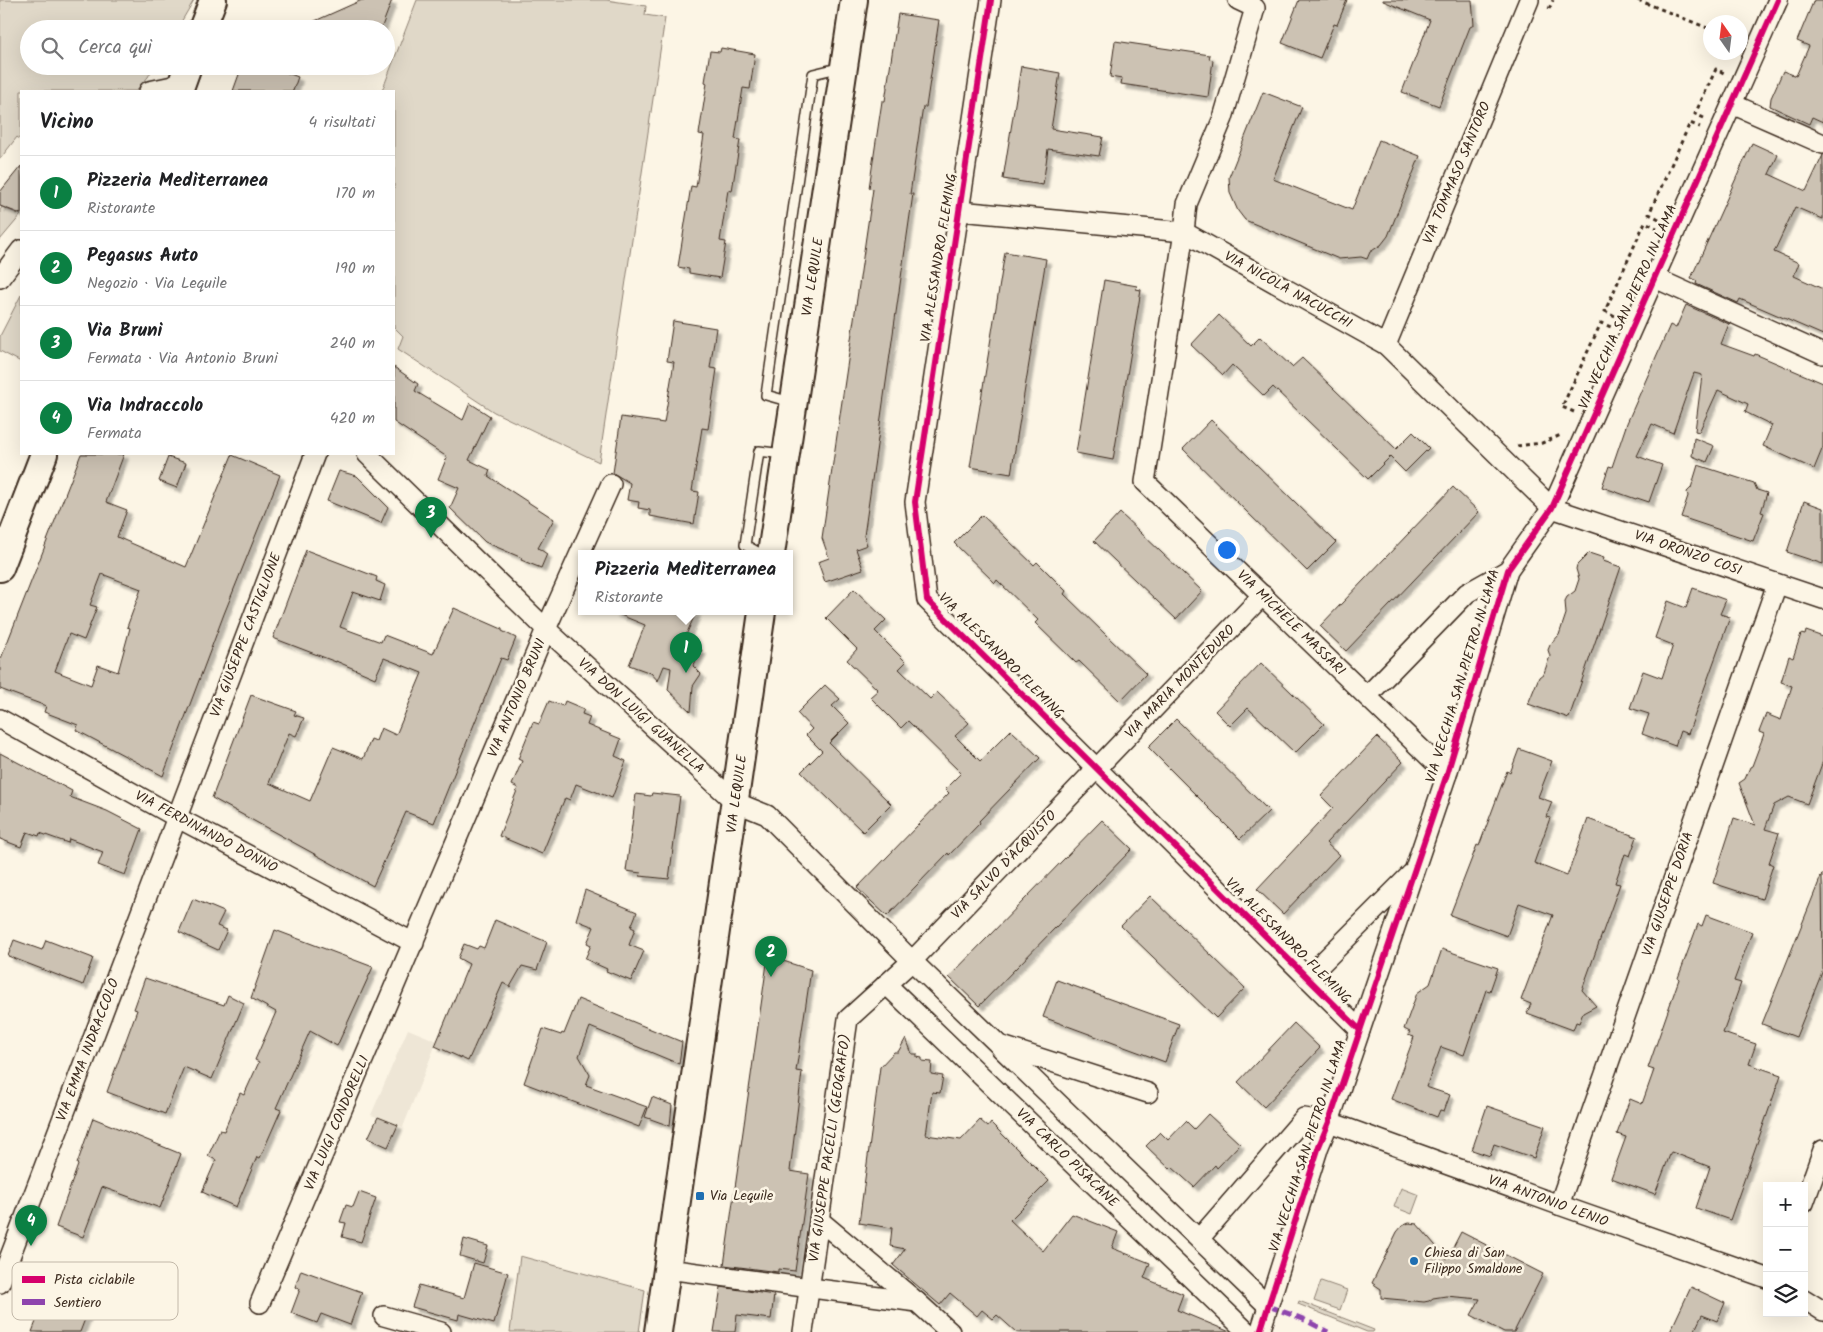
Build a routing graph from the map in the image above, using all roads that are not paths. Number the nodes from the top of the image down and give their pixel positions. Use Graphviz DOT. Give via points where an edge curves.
graph roads {
  1 [pos="213,0"];
  2 [pos="854,0"];
  3 [pos="991,0"];
  4 [pos="1238,0"];
  5 [pos="1529,0"];
  6 [pos="1778,0"];
  7 [pos="205,20"];
  8 [pos="183,81"];
  9 [pos="152,90"];
  10 [pos="1732,104"];
  11 [pos="1823,144"];
  12 [pos="959,211"];
  13 [pos="1184,232"];
  14 [pos="20,251"];
  15 [pos="2,275"];
  16 [pos="1655,278"];
  17 [pos="1386,345"];
  18 [pos="1823,354"];
  19 [pos="44,455"];
  20 [pos="315,455"];
  21 [pos="368,455"];
  22 [pos="786,455"];
  23 [pos="611,484"];
  24 [pos="1552,508"];
  25 [pos="582,550"];
  26 [pos="754,550"];
  27 [pos="772,550"];
  28 [pos="578,558"];
  29 [pos="0,568"];
  30 [pos="1508,570"];
  31 [pos="1777,584"];
  32 [pos="1263,595"];
  33 [pos="1823,599"];
  34 [pos="762,615"];
  35 [pos="546,630"];
  36 [pos="1367,696"];
  37 [pos="0,719"];
  38 [pos="1096,768"];
  39 [pos="1447,774"];
  40 [pos="735,802"];
  41 [pos="176,817"];
  42 [pos="1413,872"];
  43 [pos="414,943"];
  44 [pos="912,961"];
  45 [pos="1307,978"];
  46 [pos="886,984"];
  47 [pos="1360,1030"];
  48 [pos="999,1045"];
  49 [pos="1148,1093"];
  50 [pos="1329,1122"];
  51 [pos="1823,1150"];
  52 [pos="1808,1192"];
  53 [pos="1559,1205"];
  54 [pos="819,1220"];
  55 [pos="1199,1239"];
  56 [pos="667,1269"];
  57 [pos="1763,1277"];
  58 [pos="0,1283"];
  59 [pos="809,1288"];
  60 [pos="917,1302"];
  61 [pos="1808,1302"];
  62 [pos="260,1303"];
  63 [pos="1268,1306"];
  64 [pos="1823,1311"];
  65 [pos="384,1316"];
  66 [pos="441,1332"];
  67 [pos="658,1332"];
  68 [pos="803,1332"];
  69 [pos="950,1332"];
  70 [pos="1247,1332"];
  71 [pos="1260,1332"];
  1 -- 7 [label="main road"];
  2 -- 22 [label="main road, VIA LEQUILE"];
  3 -- 12 [label="street, VIA ALESSANDRO FLEMING"];
  4 -- 13 [label="street" via="1255,8 1223,118 1187,204"];
  5 -- 17 [label="street, VIA TOMMASO SANTORO"];
  6 -- 10 [label="street, VIA VECCHIA SAN PIETRO IN LAMA"];
  8 -- 9 [label="street"];
  10 -- 11 [label="street"];
  10 -- 16 [label="street, VIA VECCHIA SAN PIETRO IN LAMA"];
  12 -- 13 [label="street, VIA NICOLA NACUCCHI"];
  12 -- 38 [label="street, VIA ALESSANDRO FLEMING" via="915,502 927,600"];
  13 -- 17 [label="street, VIA NICOLA NACUCCHI"];
  13 -- 32 [label="street, VIA MICHELE MASSARI" via="1145,482"];
  14 -- 15 [label="street"];
  16 -- 18 [label="street"];
  16 -- 24 [label="street, VIA VECCHIA SAN PIETRO IN LAMA"];
  17 -- 24 [label="street, VIA NICOLA NACUCCHI"];
  19 -- 29 [label="main road"];
  20 -- 41 [label="street, VIA GIUSEPPE CASTIGLIONE"];
  21 -- 35 [label="street, VIA ANTONIO BRUNI"];
  22 -- 26 [label="lane" via="759,451 745,545"];
  22 -- 27 [label="main road, VIA LEQUILE"];
  23 -- 25 [label="street"];
  24 -- 30 [label="street, VIA VECCHIA SAN PIETRO IN LAMA"];
  24 -- 31 [label="street, VIA ORONZO COSI"];
  28 -- 35 [label="street"];
  30 -- 36 [label="street" via="1467,592"];
  30 -- 39 [label="street, VIA VECCHIA SAN PIETRO IN LAMA"];
  31 -- 33 [label="street, VIA ORONZO COSI"];
  31 -- 53 [label="street, VIA GIUSEPPE DORIA"];
  32 -- 36 [label="street, VIA MICHELE MASSARI"];
  32 -- 38 [label="street, VIA MARIA MONTEDURO"];
  34 -- 40 [label="main road, VIA LEQUILE"];
  35 -- 40 [label="street, VIA DON LUIGI GUANELLA"];
  35 -- 43 [label="street, VIA ANTONIO BRUNI"];
  36 -- 39 [label="street, VIA MICHELE MASSARI"];
  37 -- 41 [label="street, VIA FERDINANDO DONNO"];
  38 -- 44 [label="street, VIA SALVO D'ACQUISTO"];
  38 -- 45 [label="street, VIA ALESSANDRO FLEMING"];
  39 -- 42 [label="street, VIA VECCHIA SAN PIETRO IN LAMA"];
  40 -- 44 [label="street" via="767,815"];
  40 -- 56 [label="main road, VIA LEQUILE"];
  41 -- 43 [label="street, VIA FERDINANDO DONNO"];
  41 -- 58 [label="street, VIA EMMA INDRACCOLO"];
  42 -- 45 [label="street"];
  42 -- 47 [label="street, VIA VECCHIA SAN PIETRO IN LAMA"];
  43 -- 62 [label="street, VIA LUIGI CONDORELLI"];
  44 -- 46 [label="street, VIA GIUSEPPE PACELLI (GEOGRAFO)"];
  44 -- 48 [label="street"];
  45 -- 47 [label="street, VIA ALESSANDRO FLEMING"];
  46 -- 54 [label="street, VIA GIUSEPPE PACELLI (GEOGRAFO)" via="848,1019"];
  46 -- 70 [label="street, VIA CARLO PISACANE"];
  47 -- 50 [label="street, VIA VECCHIA SAN PIETRO IN LAMA"];
  48 -- 49 [label="street"];
  48 -- 55 [label="street"];
  50 -- 53 [label="street, VIA ANTONIO LENIO"];
  50 -- 55 [label="street, VIA ANTONIO LENIO" via="1304,1118"];
  50 -- 63 [label="street, VIA VECCHIA SAN PIETRO IN LAMA"];
  51 -- 52 [label="street"];
  53 -- 57 [label="street, VIA ANTONIO LENIO"];
  54 -- 59 [label="street, VIA GIUSEPPE PACELLI (GEOGRAFO)"];
  54 -- 60 [label="street"];
  55 -- 63 [label="street"];
  56 -- 59 [label="street"];
  56 -- 67 [label="main road, VIA LEQUILE"];
  59 -- 60 [label="street"];
  59 -- 68 [label="street, VIA GIUSEPPE PACELLI (GEOGRAFO)"];
  60 -- 69 [label="street"];
  61 -- 64 [label="street"];
  63 -- 71 [label="street, VIA VECCHIA SAN PIETRO IN LAMA"];
  65 -- 66 [label="street"];
}
